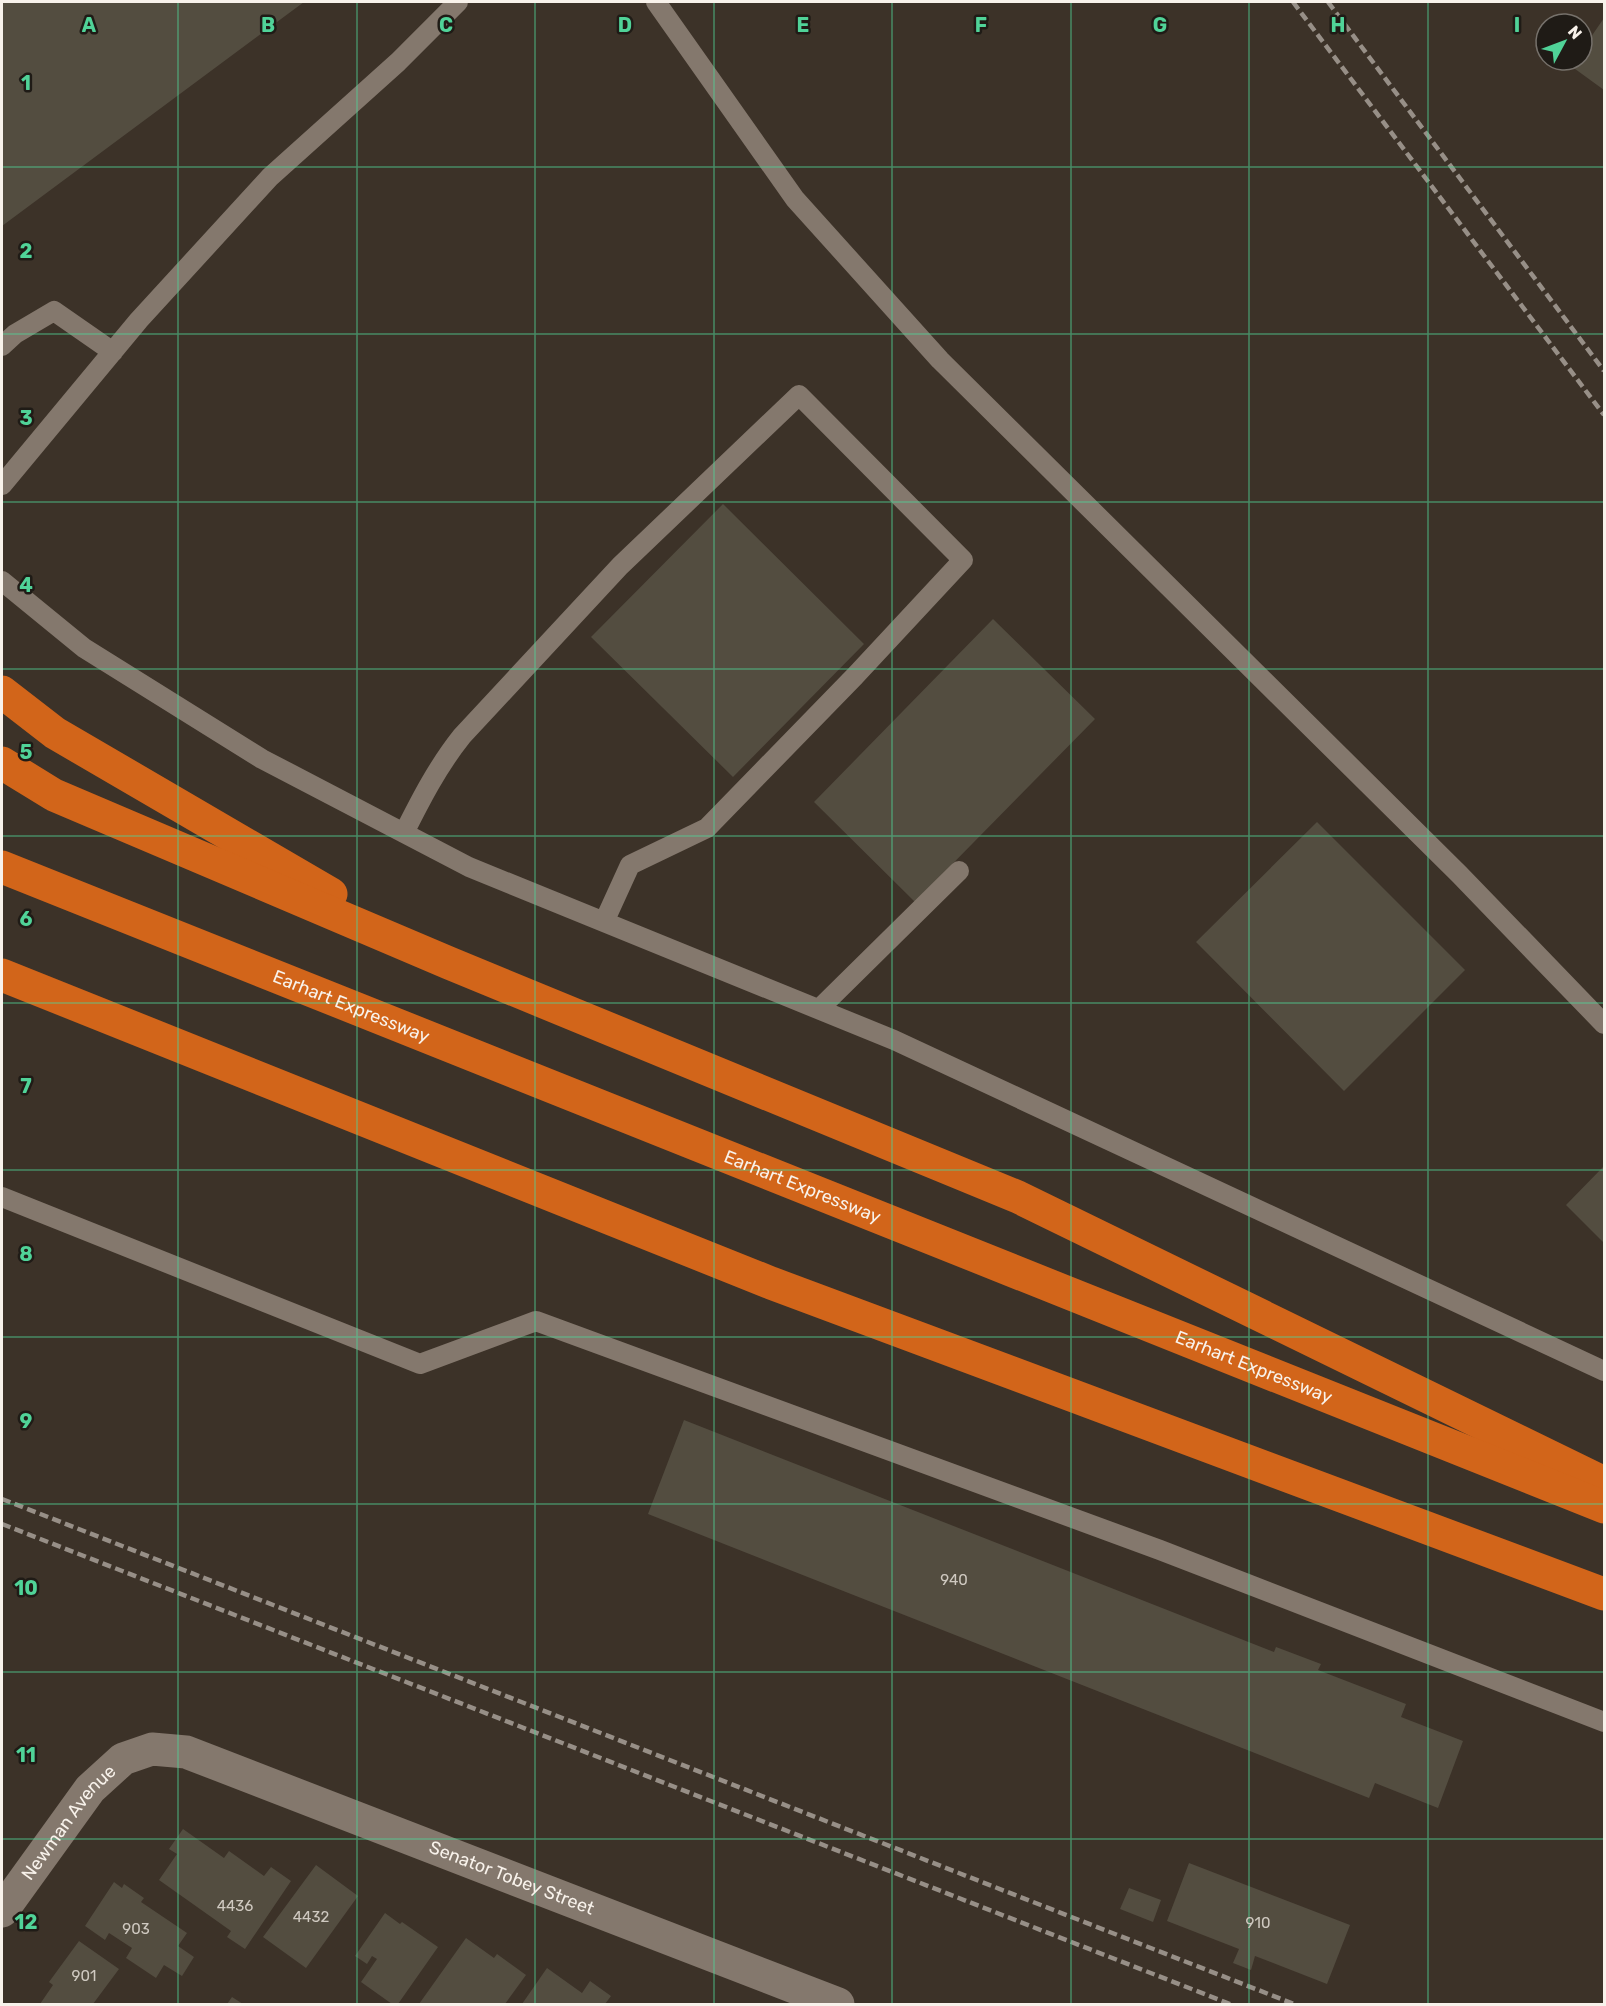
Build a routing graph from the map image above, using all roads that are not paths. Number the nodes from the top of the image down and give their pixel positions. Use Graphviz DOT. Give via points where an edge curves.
graph roads {
  1 [pos="458,2"];
  2 [pos="656,2"];
  3 [pos="2,346"];
  4 [pos="113,352"];
  5 [pos="2,485"];
  6 [pos="2,581"];
  7 [pos="2,692"];
  8 [pos="2,763"];
  9 [pos="404,833"];
  10 [pos="2,867"];
  11 [pos="958,871"];
  12 [pos="604,922"];
  13 [pos="449,963"];
  14 [pos="2,975"];
  15 [pos="819,1009"];
  16 [pos="1605,1024"];
  17 [pos="2,1197"];
  18 [pos="1605,1371"];
  19 [pos="1605,1483"];
  20 [pos="1605,1507"];
  21 [pos="1605,1594"];
  22 [pos="1605,1722"];
  23 [pos="186,1752"];
  24 [pos="2,1911"];
  25 [pos="838,2004"];
  1 -- 4 [label="lane" via="398,62 270,177"];
  2 -- 16 [label="lane" via="795,199 940,360"];
  3 -- 4 [label="lane" via="54,311"];
  4 -- 5 [label="lane"];
  6 -- 9 [label="lane" via="84,648 262,759"];
  7 -- 13 [label="highway" via="55,733"];
  8 -- 13 [label="highway" via="54,795"];
  9 -- 12 [label="lane" via="469,867"];
  9 -- 12 [label="lane" via="446,756 469,729 620,566 799,395 963,560 707,828 630,865"];
  10 -- 20 [label="highway, Earhart Expressway"];
  11 -- 15 [label="lane"];
  12 -- 15 [label="lane"];
  13 -- 19 [label="highway" via="1018,1197"];
  14 -- 21 [label="highway" via="771,1283"];
  15 -- 18 [label="lane"];
  17 -- 22 [label="lane" via="420,1364 536,1321 1160,1550"];
  23 -- 24 [label="street, Newman Avenue" via="152,1749 123,1759 90,1789"];
  23 -- 25 [label="street, Senator Tobey Street"];
}
